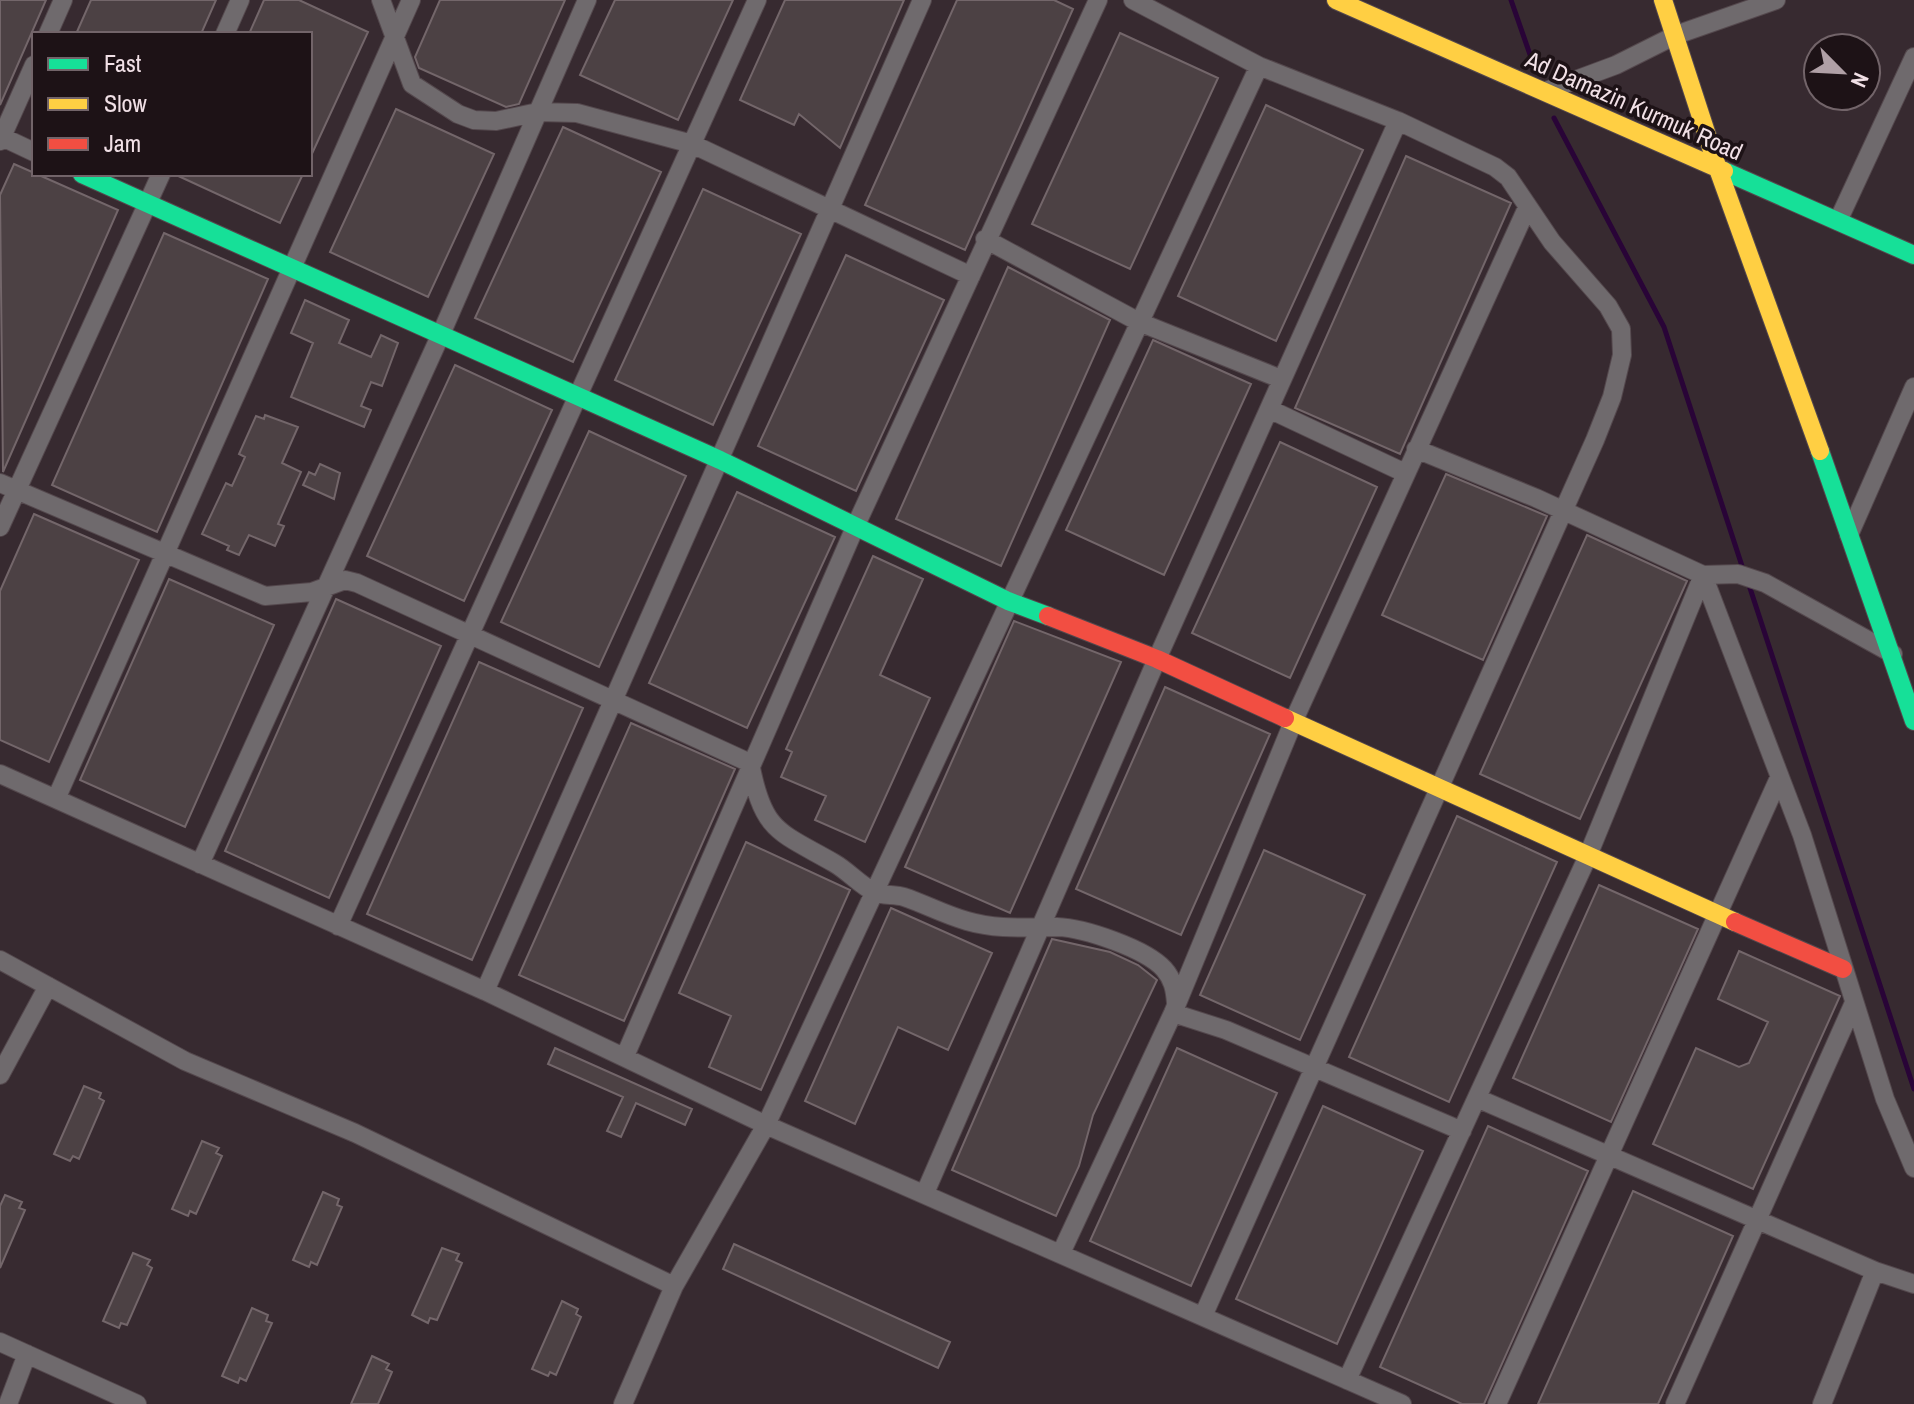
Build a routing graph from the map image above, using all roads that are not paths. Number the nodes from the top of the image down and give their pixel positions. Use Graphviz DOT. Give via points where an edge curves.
graph roads {
  1 [pos="63,0"];
  2 [pos="240,0"];
  3 [pos="381,0"];
  4 [pos="411,0"];
  5 [pos="587,0"];
  6 [pos="757,0"];
  7 [pos="922,0"];
  8 [pos="1098,0"];
  9 [pos="1133,0"];
  10 [pos="1336,0"];
  11 [pos="1663,0"];
  12 [pos="1776,0"];
  13 [pos="49,32"];
  14 [pos="226,32"];
  15 [pos="395,35"];
  16 [pos="1676,35"];
  17 [pos="1914,57"];
  18 [pos="1259,66"];
  19 [pos="32,69"];
  20 [pos="1543,92"];
  21 [pos="538,112"];
  22 [pos="1398,121"];
  23 [pos="1,138"];
  24 [pos="692,144"];
  25 [pos="32,151"];
  26 [pos="1718,169"];
  27 [pos="86,176"];
  28 [pos="160,176"];
  29 [pos="148,204"];
  30 [pos="1527,208"];
  31 [pos="831,210"];
  32 [pos="1838,221"];
  33 [pos="985,239"];
  34 [pos="1914,255"];
  35 [pos="290,269"];
  36 [pos="971,276"];
  37 [pos="1139,322"];
  38 [pos="441,334"];
  39 [pos="1281,379"];
  40 [pos="1914,387"];
  41 [pos="577,397"];
  42 [pos="1269,409"];
  43 [pos="1416,449"];
  44 [pos="720,460"];
  45 [pos="1405,473"];
  46 [pos="8,487"];
  47 [pos="1564,511"];
  48 [pos="856,525"];
  49 [pos="0,527"];
  50 [pos="1849,535"];
  51 [pos="163,552"];
  52 [pos="1703,575"];
  53 [pos="327,585"];
  54 [pos="1008,601"];
  55 [pos="468,632"];
  56 [pos="1893,654"];
  57 [pos="1157,659"];
  58 [pos="616,699"];
  59 [pos="1294,720"];
  60 [pos="1914,721"];
  61 [pos="750,763"];
  62 [pos="0,774"];
  63 [pos="1779,778"];
  64 [pos="1441,787"];
  65 [pos="56,799"];
  66 [pos="1587,858"];
  67 [pos="200,864"];
  68 [pos="874,892"];
  69 [pos="1718,914"];
  70 [pos="338,926"];
  71 [pos="1041,930"];
  72 [pos="0,960"];
  73 [pos="1843,969"];
  74 [pos="48,986"];
  75 [pos="485,991"];
  76 [pos="1853,1005"];
  77 [pos="1174,1008"];
  78 [pos="625,1056"];
  79 [pos="1315,1069"];
  80 [pos="0,1075"];
  81 [pos="1479,1099"];
  82 [pos="766,1125"];
  83 [pos="1462,1131"];
  84 [pos="1609,1156"];
  85 [pos="1914,1168"];
  86 [pos="925,1193"];
  87 [pos="1755,1219"];
  88 [pos="1061,1253"];
  89 [pos="1875,1271"];
  90 [pos="1914,1284"];
  91 [pos="674,1286"];
  92 [pos="1203,1316"];
  93 [pos="0,1342"];
  94 [pos="27,1354"];
  95 [pos="1347,1380"];
  96 [pos="1386,1400"];
  97 [pos="8,1404"];
  98 [pos="137,1404"];
  99 [pos="623,1404"];
  100 [pos="1402,1404"];
  101 [pos="1497,1404"];
  102 [pos="1675,1404"];
  103 [pos="1822,1404"];
  1 -- 13 [label="street"];
  2 -- 14 [label="street"];
  3 -- 15 [label="street"];
  4 -- 15 [label="street"];
  5 -- 21 [label="street"];
  6 -- 24 [label="street"];
  7 -- 31 [label="street"];
  8 -- 33 [label="street"];
  9 -- 18 [label="street"];
  10 -- 20 [label="main road, Ad Damazin Kurmuk Road"];
  11 -- 16 [label="main road"];
  12 -- 16 [label="street"];
  15 -- 21 [label="street" via="412,84 443,107 474,120"];
  15 -- 35 [label="street"];
  16 -- 20 [label="street"];
  16 -- 26 [label="main road"];
  17 -- 32 [label="street"];
  18 -- 22 [label="street"];
  18 -- 37 [label="street"];
  19 -- 23 [label="street"];
  20 -- 26 [label="main road, Ad Damazin Kurmuk Road"];
  21 -- 24 [label="street" via="608,119"];
  21 -- 38 [label="street"];
  22 -- 30 [label="street" via="1495,167 1516,187"];
  22 -- 39 [label="street"];
  23 -- 25 [label="street"];
  24 -- 31 [label="street"];
  24 -- 41 [label="street"];
  26 -- 32 [label="main road, Ad Damazin Kurmuk Road"];
  26 -- 50 [label="main road"];
  27 -- 29 [label="main road"];
  28 -- 29 [label="street"];
  29 -- 35 [label="main road"];
  29 -- 46 [label="street"];
  30 -- 43 [label="street"];
  30 -- 47 [label="street" via="1621,329 1622,355 1612,397"];
  31 -- 36 [label="street"];
  31 -- 44 [label="street"];
  32 -- 34 [label="main road, Ad Damazin Kurmuk Road"];
  33 -- 36 [label="street"];
  33 -- 37 [label="street"];
  35 -- 38 [label="main road"];
  35 -- 51 [label="street"];
  36 -- 48 [label="street"];
  37 -- 39 [label="street"];
  37 -- 54 [label="street"];
  38 -- 41 [label="main road"];
  38 -- 53 [label="street"];
  39 -- 42 [label="street"];
  40 -- 50 [label="street"];
  41 -- 44 [label="main road"];
  41 -- 55 [label="street"];
  42 -- 45 [label="street"];
  42 -- 57 [label="street"];
  43 -- 45 [label="street"];
  43 -- 47 [label="street"];
  44 -- 48 [label="main road"];
  44 -- 58 [label="street"];
  45 -- 59 [label="street"];
  46 -- 49 [label="street"];
  46 -- 51 [label="street"];
  47 -- 52 [label="street"];
  47 -- 64 [label="street"];
  48 -- 54 [label="main road"];
  48 -- 61 [label="street"];
  50 -- 56 [label="main road"];
  51 -- 53 [label="street" via="265,596 288,597"];
  51 -- 65 [label="street"];
  52 -- 56 [label="street" via="1738,574 1765,583"];
  52 -- 63 [label="street"];
  52 -- 66 [label="street"];
  53 -- 55 [label="street" via="357,583"];
  53 -- 67 [label="street"];
  54 -- 57 [label="main road"];
  54 -- 68 [label="street"];
  55 -- 58 [label="street"];
  55 -- 70 [label="street"];
  56 -- 60 [label="main road"];
  57 -- 59 [label="main road"];
  57 -- 71 [label="street"];
  58 -- 61 [label="street"];
  58 -- 75 [label="street"];
  59 -- 64 [label="main road"];
  59 -- 77 [label="street"];
  61 -- 68 [label="street" via="757,799 770,822 794,844 836,864"];
  61 -- 78 [label="street"];
  62 -- 65 [label="street"];
  63 -- 69 [label="street"];
  63 -- 73 [label="street"];
  64 -- 66 [label="main road"];
  64 -- 79 [label="street"];
  65 -- 67 [label="street"];
  66 -- 69 [label="main road"];
  66 -- 81 [label="street"];
  67 -- 70 [label="street"];
  68 -- 71 [label="street" via="967,921"];
  68 -- 82 [label="street"];
  69 -- 73 [label="main road"];
  69 -- 84 [label="street"];
  70 -- 75 [label="street"];
  71 -- 77 [label="street" via="1078,930 1149,958 1171,979"];
  71 -- 86 [label="street"];
  72 -- 74 [label="street"];
  73 -- 76 [label="street"];
  74 -- 80 [label="street"];
  74 -- 91 [label="street" via="185,1061 355,1133"];
  75 -- 78 [label="street"];
  76 -- 85 [label="street"];
  76 -- 87 [label="street"];
  77 -- 79 [label="street"];
  77 -- 88 [label="street"];
  78 -- 82 [label="street"];
  79 -- 83 [label="street"];
  79 -- 92 [label="street"];
  81 -- 83 [label="street"];
  81 -- 84 [label="street"];
  82 -- 86 [label="street"];
  82 -- 91 [label="street"];
  83 -- 95 [label="street"];
  84 -- 87 [label="street"];
  84 -- 101 [label="street"];
  86 -- 88 [label="street"];
  87 -- 89 [label="street"];
  87 -- 102 [label="street"];
  88 -- 92 [label="street"];
  89 -- 90 [label="street"];
  89 -- 103 [label="street"];
  91 -- 99 [label="street"];
  92 -- 95 [label="street"];
  93 -- 94 [label="street"];
  94 -- 97 [label="street"];
  94 -- 98 [label="street"];
  95 -- 96 [label="street"];
  96 -- 100 [label="street"];
}
